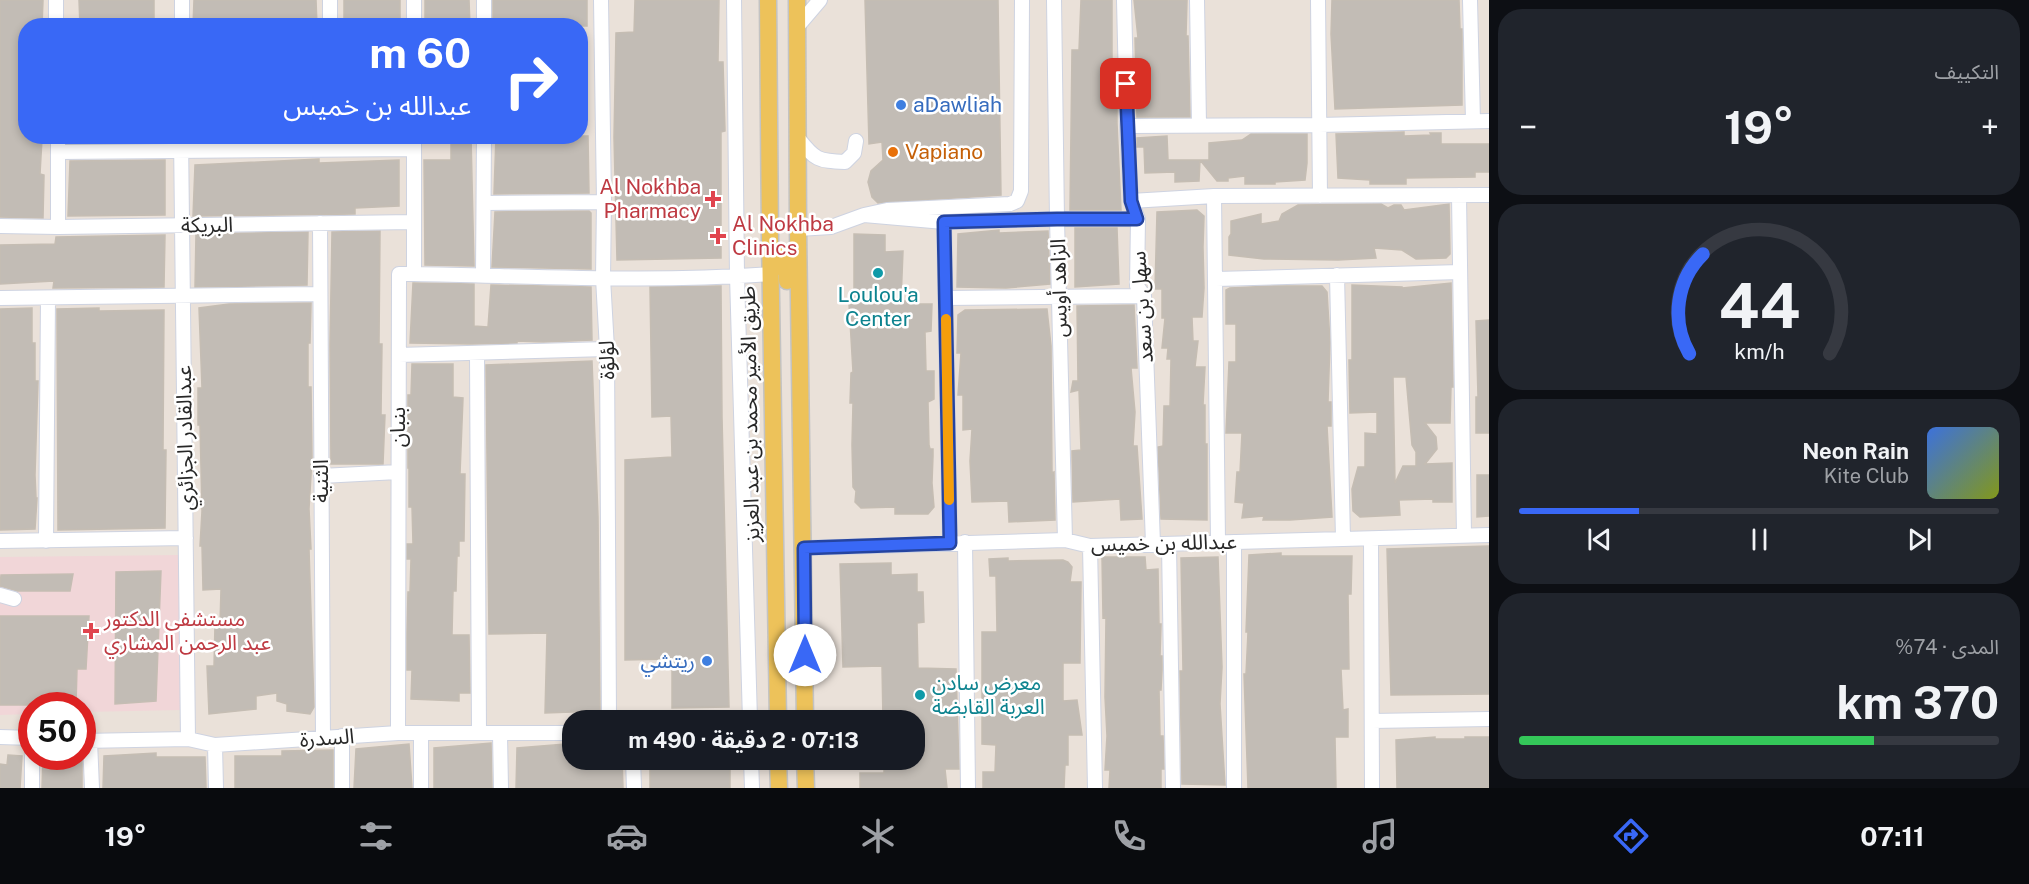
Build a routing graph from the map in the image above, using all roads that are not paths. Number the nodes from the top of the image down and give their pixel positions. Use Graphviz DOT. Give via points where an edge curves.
graph roads {
  1 [pos="56,0"];
  2 [pos="182,0"];
  3 [pos="330,0"];
  4 [pos="414,0"];
  5 [pos="484,0"];
  6 [pos="601,0"];
  7 [pos="734,0"];
  8 [pos="768,0"];
  9 [pos="797,0"];
  10 [pos="820,0"];
  11 [pos="1022,0"];
  12 [pos="1054,0"];
  13 [pos="1124,0"];
  14 [pos="1197,0"];
  15 [pos="1318,0"];
  16 [pos="1470,0"];
  17 [pos="56,18"];
  18 [pos="182,18"];
  19 [pos="330,18"];
  20 [pos="414,18"];
  21 [pos="484,18"];
  22 [pos="797,27"];
  23 [pos="1473,121"];
  24 [pos="1489,121"];
  25 [pos="1199,124"];
  26 [pos="1319,125"];
  27 [pos="1126,126"];
  28 [pos="798,138"];
  29 [pos="855,141"];
  30 [pos="58,144"];
  31 [pos="181,144"];
  32 [pos="313,144"];
  33 [pos="414,144"];
  34 [pos="484,144"];
  35 [pos="58,152"];
  36 [pos="181,152"];
  37 [pos="1459,195"];
  38 [pos="1489,195"];
  39 [pos="1214,196"];
  40 [pos="1320,196"];
  41 [pos="1131,201"];
  42 [pos="604,202"];
  43 [pos="484,203"];
  44 [pos="864,216"];
  45 [pos="1057,219"];
  46 [pos="1137,219"];
  47 [pos="414,222"];
  48 [pos="944,222"];
  49 [pos="320,223"];
  50 [pos="0,226"];
  51 [pos="183,226"];
  52 [pos="58,227"];
  53 [pos="798,229"];
  54 [pos="1460,272"];
  55 [pos="414,274"];
  56 [pos="770,274"];
  57 [pos="1337,274"];
  58 [pos="483,275"];
  59 [pos="737,276"];
  60 [pos="603,278"];
  61 [pos="1216,279"];
  62 [pos="320,294"];
  63 [pos="183,295"];
  64 [pos="1144,296"];
  65 [pos="0,298"];
  66 [pos="48,298"];
  67 [pos="946,298"];
  68 [pos="1059,298"];
  69 [pos="800,334"];
  70 [pos="607,349"];
  71 [pos="477,354"];
  72 [pos="399,355"];
  73 [pos="398,472"];
  74 [pos="321,476"];
  75 [pos="1489,535"];
  76 [pos="1464,536"];
  77 [pos="186,538"];
  78 [pos="1343,539"];
  79 [pos="1371,539"];
  80 [pos="1065,540"];
  81 [pos="0,541"];
  82 [pos="46,541"];
  83 [pos="965,542"];
  84 [pos="1218,542"];
  85 [pos="1234,542"];
  86 [pos="950,543"];
  87 [pos="1153,544"];
  88 [pos="1169,545"];
  89 [pos="1090,546"];
  90 [pos="804,548"];
  91 [pos="0,595"];
  92 [pos="14,599"];
  93 [pos="609,710"];
  94 [pos="750,710"];
  95 [pos="778,710"];
  96 [pos="805,710"];
  97 [pos="1489,719"];
  98 [pos="1372,721"];
  99 [pos="398,733"];
  100 [pos="479,733"];
  101 [pos="562,733"];
  102 [pos="421,734"];
  103 [pos="500,734"];
  104 [pos="342,736"];
  105 [pos="0,737"];
  106 [pos="18,738"];
  107 [pos="188,739"];
  108 [pos="323,739"];
  109 [pos="96,741"];
  110 [pos="215,745"];
  111 [pos="32,770"];
  112 [pos="90,770"];
  113 [pos="633,770"];
  114 [pos="751,770"];
  115 [pos="778,770"];
  116 [pos="805,770"];
  117 [pos="32,788"];
  118 [pos="92,788"];
  119 [pos="216,788"];
  120 [pos="342,788"];
  121 [pos="422,788"];
  122 [pos="501,788"];
  123 [pos="634,788"];
  124 [pos="752,788"];
  125 [pos="779,788"];
  126 [pos="806,788"];
  127 [pos="968,788"];
  128 [pos="1095,788"];
  129 [pos="1173,788"];
  130 [pos="1234,788"];
  131 [pos="1372,788"];
  1 -- 17 [label="street"];
  2 -- 18 [label="street"];
  3 -- 19 [label="street"];
  4 -- 20 [label="street"];
  5 -- 21 [label="street"];
  6 -- 42 [label="street, لؤلؤة"];
  7 -- 59 [label="street"];
  8 -- 56 [label="main road, طريق الأمير محمد بن عبد العزيز"];
  9 -- 22 [label="main road"];
  10 -- 22 [label="street"];
  11 -- 44 [label="street" via="1021,191 1017,201 887,210"];
  12 -- 45 [label="street, الزاهد أويس"];
  13 -- 27 [label="street, سهل بن سعد"];
  14 -- 25 [label="street"];
  15 -- 26 [label="street"];
  16 -- 23 [label="street"];
  22 -- 28 [label="main road"];
  23 -- 24 [label="street"];
  23 -- 26 [label="street"];
  25 -- 26 [label="street"];
  25 -- 27 [label="street"];
  26 -- 40 [label="street"];
  27 -- 41 [label="street, سهل بن سعد"];
  28 -- 29 [label="street" via="812,157 838,162 845,162 854,153"];
  28 -- 53 [label="main road"];
  30 -- 35 [label="street"];
  31 -- 36 [label="street, عبدالقادر الجزائري"];
  32 -- 36 [label="street"];
  33 -- 47 [label="street"];
  34 -- 43 [label="street"];
  35 -- 36 [label="street"];
  35 -- 52 [label="street"];
  36 -- 51 [label="street, عبدالقادر الجزائري"];
  37 -- 38 [label="street"];
  37 -- 40 [label="street"];
  37 -- 54 [label="street"];
  39 -- 40 [label="street"];
  39 -- 41 [label="street"];
  39 -- 61 [label="street"];
  41 -- 46 [label="street, سهل بن سعد"];
  42 -- 43 [label="street"];
  42 -- 60 [label="street, لؤلؤة"];
  43 -- 58 [label="street"];
  44 -- 48 [label="street"];
  44 -- 53 [label="street" via="831,227"];
  45 -- 46 [label="street"];
  45 -- 48 [label="street"];
  45 -- 68 [label="street, الزاهد أويس"];
  46 -- 64 [label="street, سهل بن سعد" via="1137,286"];
  47 -- 49 [label="street, البريكة"];
  47 -- 55 [label="street"];
  48 -- 67 [label="street"];
  49 -- 51 [label="street, البريكة"];
  49 -- 62 [label="street, الثنية"];
  50 -- 52 [label="street, البريكة"];
  51 -- 52 [label="street, البريكة"];
  51 -- 63 [label="street, عبدالقادر الجزائري"];
  53 -- 69 [label="main road"];
  54 -- 57 [label="street"];
  54 -- 76 [label="street"];
  55 -- 58 [label="street"];
  55 -- 72 [label="street, بنبان" via="399,274"];
  56 -- 59 [label="street"];
  56 -- 69 [label="main road" via="776,256 784,254 789,306"];
  56 -- 95 [label="main road, طريق الأمير محمد بن عبد العزيز"];
  57 -- 61 [label="street"];
  57 -- 78 [label="street"];
  58 -- 60 [label="street"];
  59 -- 60 [label="street"];
  59 -- 94 [label="street"];
  60 -- 70 [label="street, لؤلؤة"];
  61 -- 84 [label="street"];
  62 -- 63 [label="street"];
  62 -- 74 [label="street, الثنية"];
  63 -- 66 [label="street"];
  63 -- 77 [label="street, عبدالقادر الجزائري"];
  64 -- 68 [label="street"];
  64 -- 87 [label="street, سهل بن سعد"];
  65 -- 66 [label="street"];
  66 -- 82 [label="street"];
  67 -- 68 [label="street"];
  67 -- 86 [label="street"];
  68 -- 80 [label="street, الزاهد أويس"];
  69 -- 90 [label="main road"];
  70 -- 71 [label="street"];
  70 -- 93 [label="street, لؤلؤة"];
  71 -- 72 [label="street"];
  71 -- 100 [label="street"];
  72 -- 73 [label="street, بنبان"];
  73 -- 74 [label="street"];
  73 -- 99 [label="street, بنبان"];
  74 -- 108 [label="street, الثنية"];
  75 -- 76 [label="street, عبدالله بن خميس"];
  76 -- 79 [label="street, عبدالله بن خميس"];
  77 -- 82 [label="street"];
  77 -- 107 [label="street, عبدالقادر الجزائري"];
  78 -- 79 [label="street, عبدالله بن خميس"];
  78 -- 85 [label="street, عبدالله بن خميس"];
  79 -- 98 [label="street"];
  80 -- 83 [label="street, عبدالله بن خميس"];
  80 -- 89 [label="street, عبدالله بن خميس"];
  81 -- 82 [label="street"];
  83 -- 86 [label="street, عبدالله بن خميس"];
  83 -- 127 [label="street"];
  84 -- 85 [label="street, عبدالله بن خميس"];
  84 -- 88 [label="street, عبدالله بن خميس"];
  85 -- 130 [label="street"];
  86 -- 90 [label="street, عبدالله بن خميس"];
  87 -- 88 [label="street, عبدالله بن خميس"];
  87 -- 89 [label="street, عبدالله بن خميس"];
  88 -- 129 [label="street"];
  89 -- 128 [label="street"];
  90 -- 96 [label="main road"];
  91 -- 92 [label="street"];
  97 -- 98 [label="street"];
  98 -- 131 [label="street"];
  99 -- 102 [label="street, السدرة"];
  99 -- 104 [label="street, السدرة"];
  100 -- 102 [label="street, السدرة"];
  100 -- 103 [label="street, السدرة"];
  101 -- 103 [label="street, السدرة"];
  102 -- 121 [label="street"];
  103 -- 122 [label="street"];
  104 -- 108 [label="street, السدرة"];
  104 -- 120 [label="street"];
  105 -- 106 [label="street"];
  107 -- 109 [label="street, السدرة"];
  107 -- 110 [label="street, السدرة"];
  108 -- 110 [label="street, السدرة"];
  110 -- 119 [label="street"];
  111 -- 117 [label="street"];
  112 -- 118 [label="street"];
  113 -- 123 [label="street"];
  114 -- 124 [label="street"];
  115 -- 125 [label="main road"];
  116 -- 126 [label="main road"];
}
